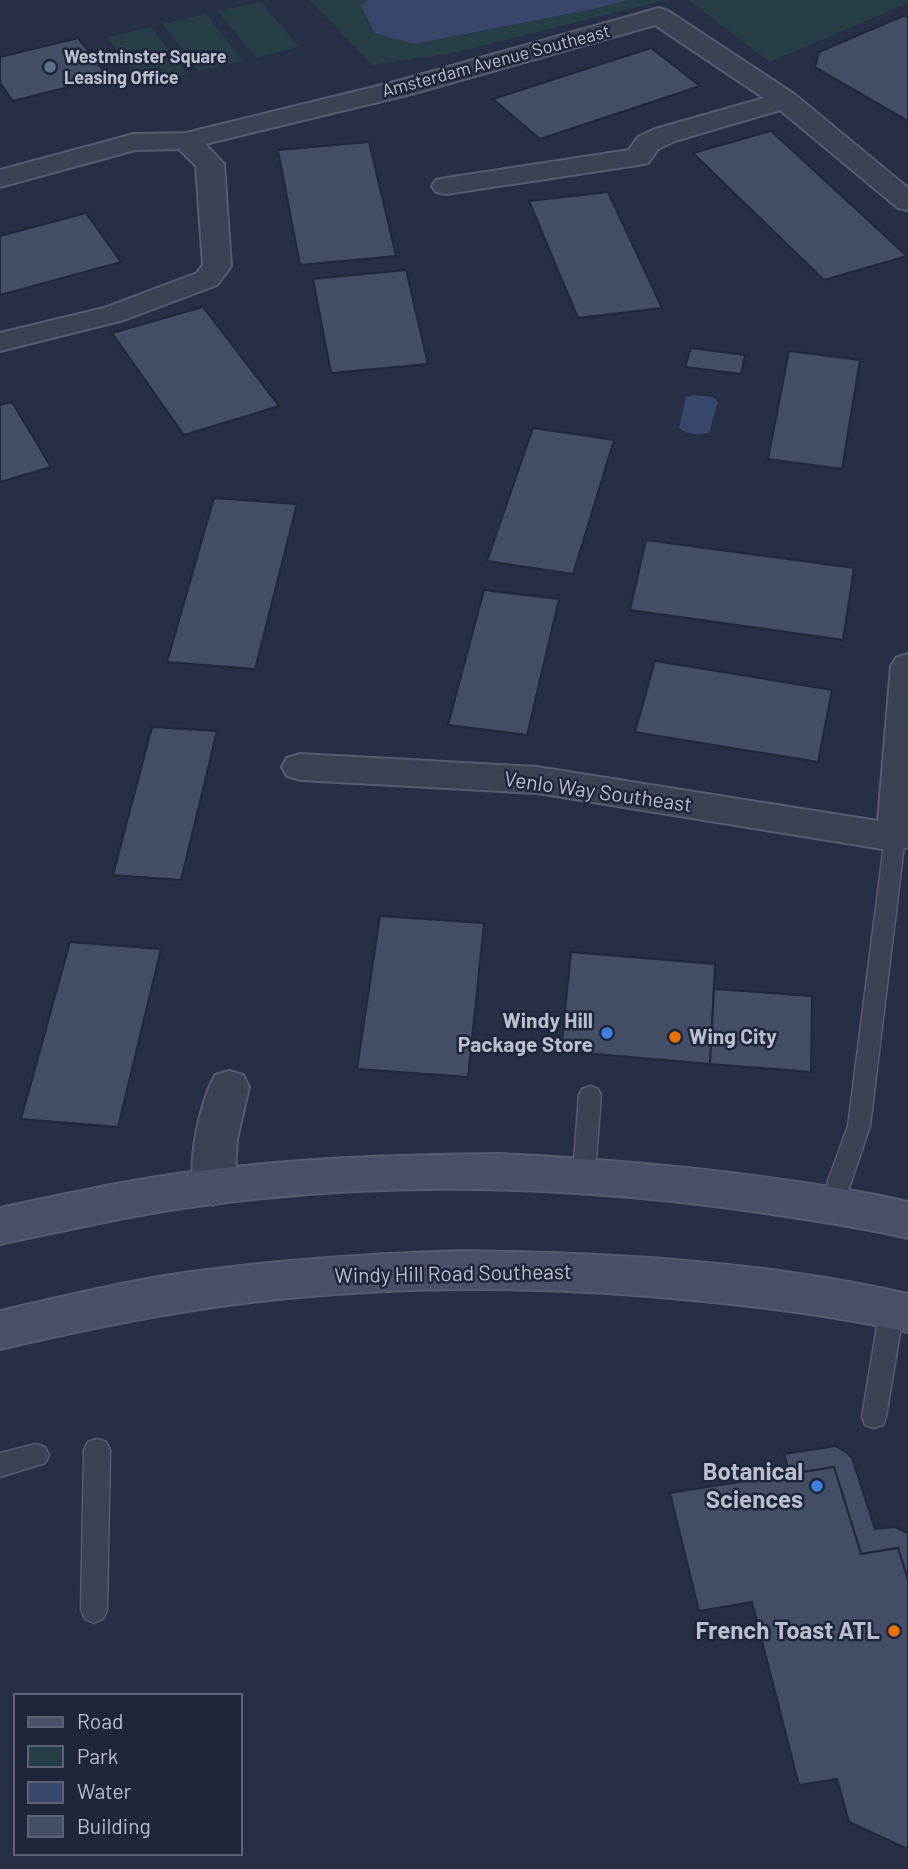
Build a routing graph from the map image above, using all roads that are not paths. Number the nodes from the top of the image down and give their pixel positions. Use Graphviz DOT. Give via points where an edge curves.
graph roads {
  1 [pos="785,100"];
  2 [pos="186,141"];
  3 [pos="0,179"];
  4 [pos="446,186"];
  5 [pos="908,202"];
  6 [pos="0,204"];
  7 [pos="0,342"];
  8 [pos="908,666"];
  9 [pos="300,767"];
  10 [pos="900,824"];
  11 [pos="229,1087"];
  12 [pos="590,1095"];
  13 [pos="584,1173"];
  14 [pos="213,1186"];
  15 [pos="831,1206"];
  16 [pos="908,1220"];
  17 [pos="0,1226"];
  18 [pos="900,1311"];
  19 [pos="0,1330"];
  20 [pos="874,1417"];
  21 [pos="97,1450"];
  22 [pos="36,1455"];
  23 [pos="0,1465"];
  24 [pos="94,1610"];
  1 -- 2 [label="street, Amsterdam Avenue Southeast" via="659,16 406,87"];
  1 -- 4 [label="street" via="665,135 648,143 638,157"];
  1 -- 5 [label="street, Amsterdam Avenue Southeast"];
  2 -- 3 [label="street, Amsterdam Avenue Southeast" via="134,142"];
  2 -- 6 [label="street, Amsterdam Avenue Southeast" via="144,163"];
  2 -- 7 [label="street" via="210,164 217,266 207,279 114,314"];
  8 -- 10 [label="street"];
  9 -- 10 [label="street, Venlo Way Southeast" via="537,780"];
  10 -- 15 [label="lane" via="859,1126"];
  11 -- 14 [label="street" via="216,1139"];
  12 -- 13 [label="lane"];
  13 -- 14 [label="main road" via="478,1169"];
  13 -- 15 [label="main road"];
  14 -- 17 [label="main road"];
  15 -- 16 [label="main road"];
  18 -- 19 [label="main road, Windy Hill Road Southeast" via="783,1291 603,1272 443,1270 237,1286 138,1300"];
  18 -- 20 [label="lane"];
  21 -- 24 [label="lane"];
  22 -- 23 [label="lane"];
}
